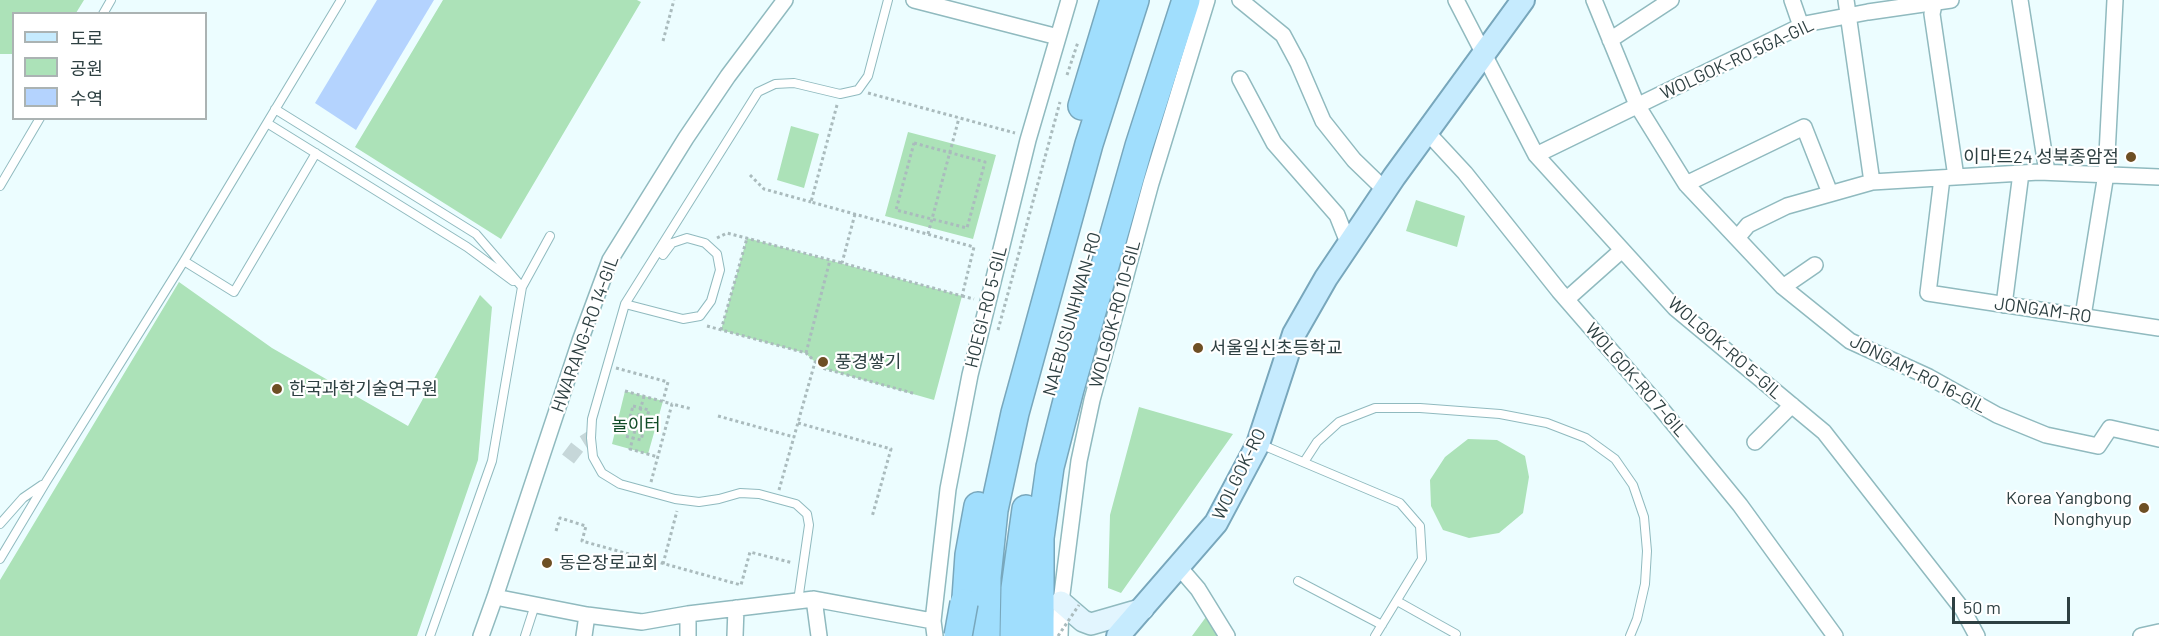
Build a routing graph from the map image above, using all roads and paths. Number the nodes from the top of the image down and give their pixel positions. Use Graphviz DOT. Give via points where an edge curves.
graph roads {
  1 [pos="341,0"];
  2 [pos="674,0"];
  3 [pos="785,0"];
  4 [pos="888,0"];
  5 [pos="914,0"];
  6 [pos="1068,0"];
  7 [pos="1114,0"];
  8 [pos="1135,0"];
  9 [pos="1167,0"];
  10 [pos="1186,0"];
  11 [pos="1207,0"];
  12 [pos="1240,0"];
  13 [pos="1456,0"];
  14 [pos="1523,0"];
  15 [pos="1594,0"];
  16 [pos="1671,0"];
  17 [pos="1792,0"];
  18 [pos="1951,0"];
  19 [pos="2020,0"];
  20 [pos="2115,0"];
  21 [pos="1935,1"];
  22 [pos="1847,8"];
  23 [pos="1801,26"];
  24 [pos="1058,37"];
  25 [pos="1079,38"];
  26 [pos="1610,40"];
  27 [pos="663,41"];
  28 [pos="1484,53"];
  29 [pos="1066,79"];
  30 [pos="1240,79"];
  31 [pos="858,90"];
  32 [pos="840,94"];
  33 [pos="1060,102"];
  34 [pos="1637,105"];
  35 [pos="275,109"];
  36 [pos="959,118"];
  37 [pos="39,120"];
  38 [pos="267,123"];
  39 [pos="1427,132"];
  40 [pos="1029,137"];
  41 [pos="316,153"];
  42 [pos="950,153"];
  43 [pos="1536,155"];
  44 [pos="2047,172"];
  45 [pos="2021,173"];
  46 [pos="2106,174"];
  47 [pos="750,175"];
  48 [pos="1949,177"];
  49 [pos="2159,177"];
  50 [pos="1872,182"];
  51 [pos="1686,184"];
  52 [pos="0,186"];
  53 [pos="1385,190"];
  54 [pos="1830,193"];
  55 [pos="811,202"];
  56 [pos="855,214"];
  57 [pos="932,219"];
  58 [pos="928,234"];
  59 [pos="550,236"];
  60 [pos="1738,237"];
  61 [pos="747,238"];
  62 [pos="705,243"];
  63 [pos="1349,245"];
  64 [pos="1622,250"];
  65 [pos="663,255"];
  66 [pos="830,260"];
  67 [pos="184,261"];
  68 [pos="842,263"];
  69 [pos="1815,265"];
  70 [pos="522,286"];
  71 [pos="1784,287"];
  72 [pos="1567,299"];
  73 [pos="625,304"];
  74 [pos="2004,305"];
  75 [pos="2083,316"];
  76 [pos="682,319"];
  77 [pos="2159,328"];
  78 [pos="721,330"];
  79 [pos="996,339"];
  80 [pos="806,353"];
  81 [pos="815,362"];
  82 [pos="607,365"];
  83 [pos="625,391"];
  84 [pos="916,394"];
  85 [pos="644,396"];
  86 [pos="663,401"];
  87 [pos="672,404"];
  88 [pos="1792,405"];
  89 [pos="692,409"];
  90 [pos="718,416"];
  91 [pos="798,423"];
  92 [pos="794,437"];
  93 [pos="2159,439"];
  94 [pos="641,440"];
  95 [pos="1755,442"];
  96 [pos="1258,444"];
  97 [pos="658,457"];
  98 [pos="1304,462"];
  99 [pos="46,482"];
  100 [pos="649,492"];
  101 [pos="776,499"];
  102 [pos="680,500"];
  103 [pos="872,517"];
  104 [pos="0,524"];
  105 [pos="556,531"];
  106 [pos="0,559"];
  107 [pos="663,564"];
  108 [pos="803,566"];
  109 [pos="1179,567"];
  110 [pos="1298,581"];
  111 [pos="495,597"];
  112 [pos="814,599"];
  113 [pos="798,601"];
  114 [pos="1397,601"];
  115 [pos="964,603"];
  116 [pos="1070,604"];
  117 [pos="535,605"];
  118 [pos="736,608"];
  119 [pos="1143,609"];
  120 [pos="688,614"];
  121 [pos="587,615"];
  122 [pos="1382,625"];
  123 [pos="934,628"];
  124 [pos="641,629"];
  125 [pos="2159,632"];
  126 [pos="1456,634"];
  127 [pos="1042,635"];
  128 [pos="430,636"];
  129 [pos="481,636"];
  130 [pos="525,636"];
  131 [pos="584,636"];
  132 [pos="688,636"];
  133 [pos="735,636"];
  134 [pos="819,636"];
  135 [pos="958,636"];
  136 [pos="964,636"];
  137 [pos="986,636"];
  138 [pos="1118,636"];
  139 [pos="1227,636"];
  140 [pos="1376,636"];
  141 [pos="1630,636"];
  142 [pos="1835,636"];
  143 [pos="1977,636"];
  144 [pos="2141,636"];
  1 -- 35 [label="lane"];
  2 -- 27 [label="path"];
  3 -- 111 [label="street, HWARANG-RO 14-GIL" via="692,129 610,260"];
  4 -- 31 [label="lane" via="868,76"];
  5 -- 24 [label="street"];
  6 -- 24 [label="street, HOEGI-RO 5-GIL"];
  7 -- 115 [label="highway" via="992,432"];
  8 -- 137 [label="highway, NAEBUSUNHWAN-RO" via="1089,144 1015,413 994,510"];
  9 -- 127 [label="highway, NAEBUSUNHWAN-RO" via="1109,184 1042,420 1015,588"];
  10 -- 127 [label="highway" via="1139,146 1050,467 1040,538"];
  11 -- 116 [label="street, WOLGOK-RO 10-GIL" via="1148,194 1092,400 1079,461"];
  12 -- 53 [label="street" via="1283,35 1323,121 1354,160"];
  13 -- 28 [label="street, WOLGOK-RO 5-GIL"];
  14 -- 28 [label="main road, WOLGOK-RO"];
  15 -- 26 [label="street, JONGAM-RO 16-GIL"];
  16 -- 26 [label="street"];
  17 -- 23 [label="street"];
  18 -- 21 [label="street, WOLGOK-RO 5GA-GIL"];
  19 -- 44 [label="street"];
  20 -- 46 [label="street"];
  21 -- 22 [label="street, WOLGOK-RO 5GA-GIL"];
  21 -- 48 [label="street" via="1932,14"];
  22 -- 23 [label="street, WOLGOK-RO 5GA-GIL"];
  22 -- 50 [label="street"];
  23 -- 34 [label="street, WOLGOK-RO 5GA-GIL"];
  24 -- 40 [label="street, HOEGI-RO 5-GIL"];
  25 -- 29 [label="path"];
  26 -- 34 [label="street, JONGAM-RO 16-GIL"];
  28 -- 39 [label="main road, WOLGOK-RO"];
  28 -- 43 [label="street, WOLGOK-RO 5-GIL"];
  30 -- 63 [label="street" via="1274,143 1337,215"];
  31 -- 32 [label="lane"];
  31 -- 36 [label="path"];
  32 -- 55 [label="path"];
  32 -- 73 [label="lane" via="794,82 775,84 758,92"];
  33 -- 79 [label="path"];
  34 -- 43 [label="street, WOLGOK-RO 5GA-GIL"];
  34 -- 51 [label="street, JONGAM-RO 16-GIL"];
  35 -- 38 [label="lane"];
  35 -- 70 [label="lane" via="476,234"];
  36 -- 40 [label="path"];
  36 -- 42 [label="path"];
  37 -- 52 [label="lane"];
  38 -- 41 [label="lane"];
  38 -- 67 [label="lane"];
  39 -- 53 [label="main road, WOLGOK-RO"];
  39 -- 72 [label="street, WOLGOK-RO 7-GIL"];
  40 -- 123 [label="street, HOEGI-RO 5-GIL" via="970,375 948,489"];
  41 -- 67 [label="lane" via="234,292"];
  41 -- 70 [label="lane"];
  42 -- 57 [label="path"];
  42 -- 57 [label="path" via="985,162 967,228"];
  42 -- 57 [label="path" via="914,143 896,210"];
  43 -- 64 [label="street, WOLGOK-RO 5-GIL"];
  44 -- 45 [label="street"];
  44 -- 46 [label="street"];
  45 -- 48 [label="street"];
  45 -- 74 [label="street"];
  46 -- 49 [label="street"];
  46 -- 75 [label="street"];
  47 -- 55 [label="path" via="764,189"];
  48 -- 50 [label="street"];
  48 -- 74 [label="street, JONGAM-RO" via="1928,293"];
  50 -- 54 [label="street"];
  51 -- 54 [label="street" via="1804,127"];
  51 -- 60 [label="street, JONGAM-RO 16-GIL"];
  53 -- 63 [label="main road, WOLGOK-RO"];
  54 -- 60 [label="street" via="1787,206 1748,225"];
  55 -- 56 [label="path"];
  56 -- 58 [label="path"];
  56 -- 68 [label="path"];
  57 -- 58 [label="path"];
  58 -- 68 [label="path" via="974,247 962,296"];
  59 -- 70 [label="lane"];
  60 -- 71 [label="street, JONGAM-RO 16-GIL"];
  61 -- 62 [label="path" via="727,233"];
  61 -- 66 [label="path"];
  61 -- 78 [label="path"];
  62 -- 65 [label="lane" via="687,238 672,243"];
  62 -- 76 [label="lane" via="717,254 720,270 711,301 700,316"];
  63 -- 96 [label="main road, WOLGOK-RO" via="1294,334"];
  64 -- 72 [label="street"];
  64 -- 88 [label="street, WOLGOK-RO 5-GIL" via="1675,308"];
  66 -- 68 [label="path"];
  66 -- 80 [label="path"];
  67 -- 99 [label="lane"];
  69 -- 71 [label="street"];
  70 -- 128 [label="lane" via="492,461"];
  71 -- 93 [label="street, JONGAM-RO 16-GIL" via="1850,341 1929,377 1997,415 2046,435 2098,446 2110,428"];
  72 -- 142 [label="street, WOLGOK-RO 7-GIL" via="1740,505"];
  73 -- 76 [label="lane"];
  73 -- 82 [label="lane"];
  74 -- 75 [label="street, JONGAM-RO"];
  75 -- 77 [label="street, JONGAM-RO"];
  76 -- 78 [label="path"];
  78 -- 80 [label="path"];
  80 -- 81 [label="path"];
  81 -- 84 [label="path" via="822,368"];
  81 -- 91 [label="path"];
  82 -- 86 [label="path" via="668,382"];
  82 -- 100 [label="lane" via="592,419 593,457 602,473 620,484"];
  83 -- 85 [label="path"];
  85 -- 86 [label="path"];
  85 -- 97 [label="path" via="630,449"];
  86 -- 87 [label="path"];
  87 -- 89 [label="path"];
  87 -- 97 [label="path"];
  88 -- 95 [label="street"];
  88 -- 143 [label="street, WOLGOK-RO 5-GIL" via="1824,432 1964,610"];
  90 -- 92 [label="path"];
  91 -- 92 [label="path"];
  91 -- 103 [label="path" via="891,449"];
  92 -- 101 [label="path"];
  94 -- 94 [label="path" via="649,410 633,406 625,436"];
  96 -- 98 [label="lane"];
  96 -- 109 [label="main road, WOLGOK-RO" via="1216,523"];
  97 -- 100 [label="path"];
  98 -- 114 [label="lane" via="1400,503 1420,526 1422,560"];
  98 -- 141 [label="lane" via="1317,442 1339,422 1375,408 1500,414 1547,423 1586,438 1615,459 1633,485 1644,517 1645,584"];
  99 -- 104 [label="lane" via="23,498"];
  99 -- 106 [label="lane"];
  100 -- 102 [label="lane"];
  101 -- 102 [label="lane" via="740,493 699,502"];
  101 -- 108 [label="lane" via="796,504 807,514"];
  102 -- 107 [label="path"];
  105 -- 107 [label="path" via="560,518 586,526 582,541"];
  107 -- 108 [label="path" via="741,585 750,552"];
  108 -- 113 [label="lane"];
  109 -- 119 [label="main road, WOLGOK-RO"];
  109 -- 139 [label="street" via="1198,589"];
  110 -- 122 [label="lane"];
  111 -- 117 [label="street, HOEGI-RO 5-GIL"];
  111 -- 129 [label="street, HWARANG-RO 14-GIL"];
  112 -- 113 [label="street, HOEGI-RO 5-GIL"];
  112 -- 123 [label="street, HOEGI-RO 5-GIL"];
  112 -- 134 [label="street"];
  113 -- 118 [label="street, HOEGI-RO 5-GIL"];
  114 -- 122 [label="lane"];
  114 -- 126 [label="lane"];
  115 -- 135 [label="highway, bridge"];
  115 -- 136 [label="highway, bridge"];
  116 -- 119 [label="main road" via="1083,621 1091,624"];
  116 -- 127 [label="street, WOLGOK-RO 10-GIL"];
  116 -- 127 [label="path, bridge"];
  117 -- 121 [label="street, HOEGI-RO 5-GIL"];
  117 -- 130 [label="lane"];
  118 -- 120 [label="street, HOEGI-RO 5-GIL"];
  118 -- 133 [label="street"];
  119 -- 138 [label="main road, WOLGOK-RO"];
  120 -- 124 [label="street, HOEGI-RO 5-GIL"];
  120 -- 132 [label="street"];
  121 -- 124 [label="street, HOEGI-RO 5-GIL"];
  121 -- 131 [label="street"];
  122 -- 140 [label="lane"];
  125 -- 144 [label="street"];
}
